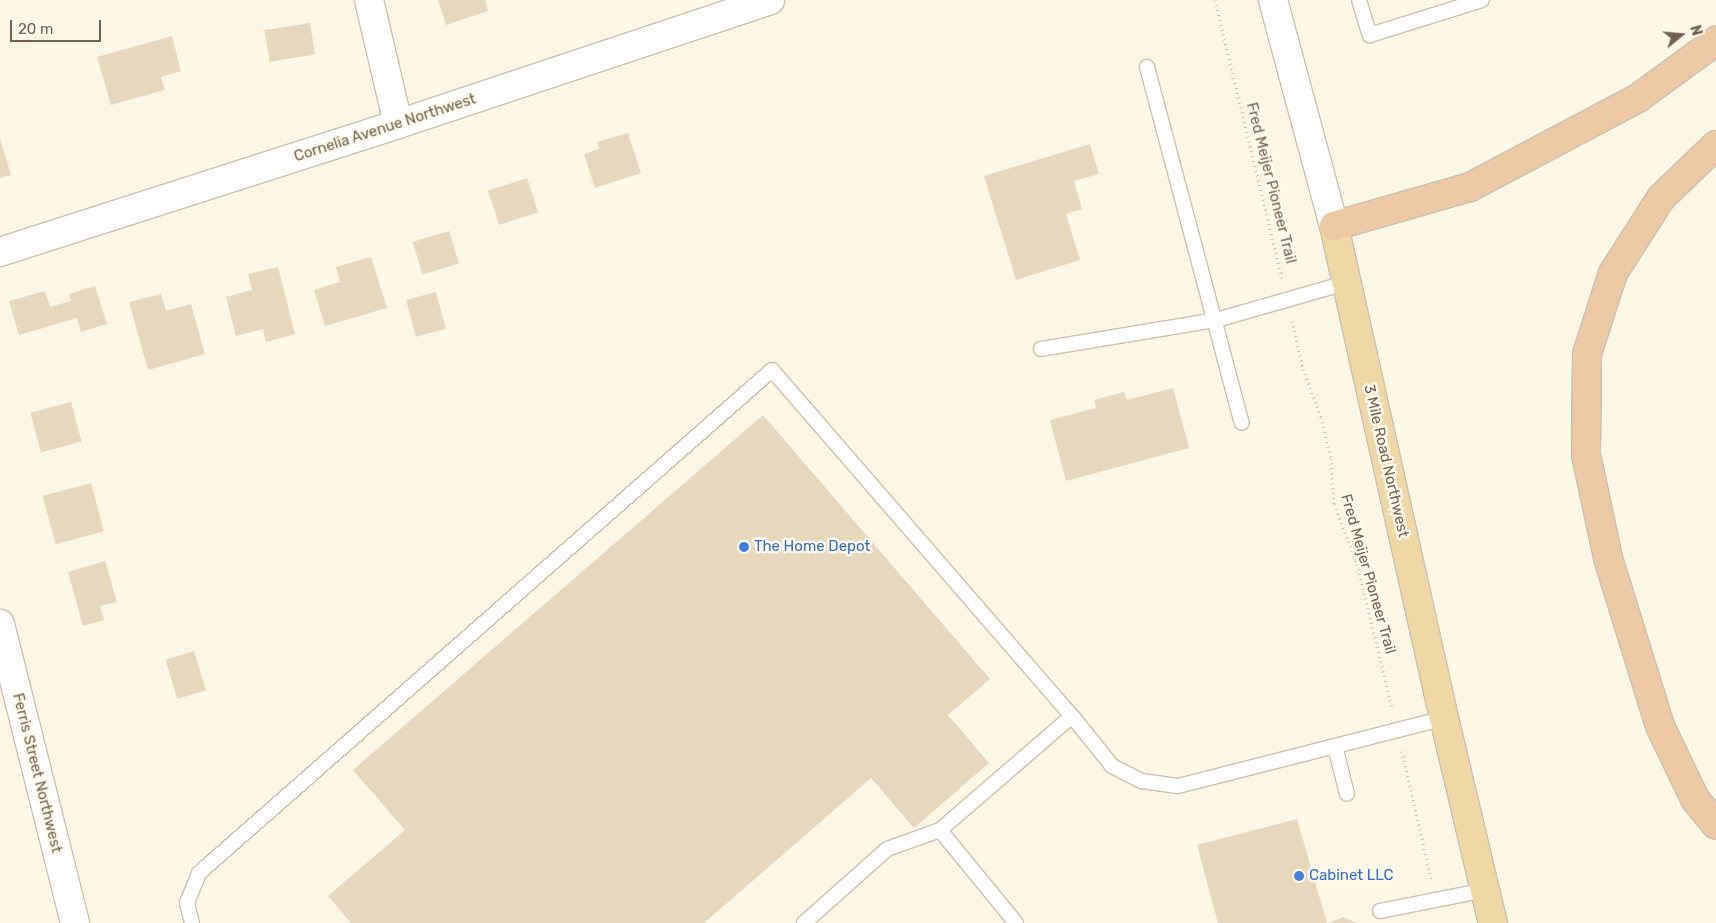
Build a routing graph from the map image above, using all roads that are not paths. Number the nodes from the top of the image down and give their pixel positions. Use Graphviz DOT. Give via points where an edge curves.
graph roads {
  1 [pos="369,0"];
  2 [pos="770,0"];
  3 [pos="1273,0"];
  4 [pos="1359,0"];
  5 [pos="1482,0"];
  6 [pos="1716,41"];
  7 [pos="1146,67"];
  8 [pos="398,124"];
  9 [pos="1716,145"];
  10 [pos="1334,226"];
  11 [pos="0,252"];
  12 [pos="1346,282"];
  13 [pos="1216,320"];
  14 [pos="1042,350"];
  15 [pos="1242,423"];
  16 [pos="0,624"];
  17 [pos="1072,716"];
  18 [pos="1444,718"];
  19 [pos="1335,746"];
  20 [pos="1347,794"];
  21 [pos="1716,825"];
  22 [pos="940,830"];
  23 [pos="1486,890"];
  24 [pos="1380,911"];
  25 [pos="74,923"];
  26 [pos="192,923"];
  27 [pos="804,923"];
  28 [pos="1016,923"];
  29 [pos="1494,923"];
  1 -- 8 [label="street"];
  2 -- 8 [label="street, Cornelia Avenue Northwest"];
  3 -- 10 [label="street, 3 Mile Road Northwest"];
  4 -- 5 [label="lane" via="1370,35"];
  6 -- 10 [label="highway" via="1638,98 1470,187"];
  7 -- 13 [label="lane"];
  8 -- 11 [label="street, Cornelia Avenue Northwest"];
  9 -- 21 [label="highway" via="1661,198 1613,273 1587,354 1586,455 1608,558 1660,726 1695,800"];
  10 -- 12 [label="highway, 3 Mile Road Northwest"];
  12 -- 13 [label="lane"];
  12 -- 18 [label="highway, 3 Mile Road Northwest"];
  13 -- 14 [label="lane"];
  13 -- 15 [label="lane"];
  16 -- 25 [label="street, Ferris Street Northwest"];
  17 -- 19 [label="lane" via="1112,766 1142,781 1178,786"];
  17 -- 22 [label="lane"];
  17 -- 26 [label="lane" via="772,370 199,873 187,903"];
  18 -- 19 [label="lane"];
  18 -- 23 [label="highway, 3 Mile Road Northwest"];
  19 -- 20 [label="lane"];
  22 -- 27 [label="lane" via="886,849"];
  22 -- 28 [label="lane"];
  23 -- 24 [label="lane"];
  23 -- 29 [label="highway, 3 Mile Road Northwest"];
}
